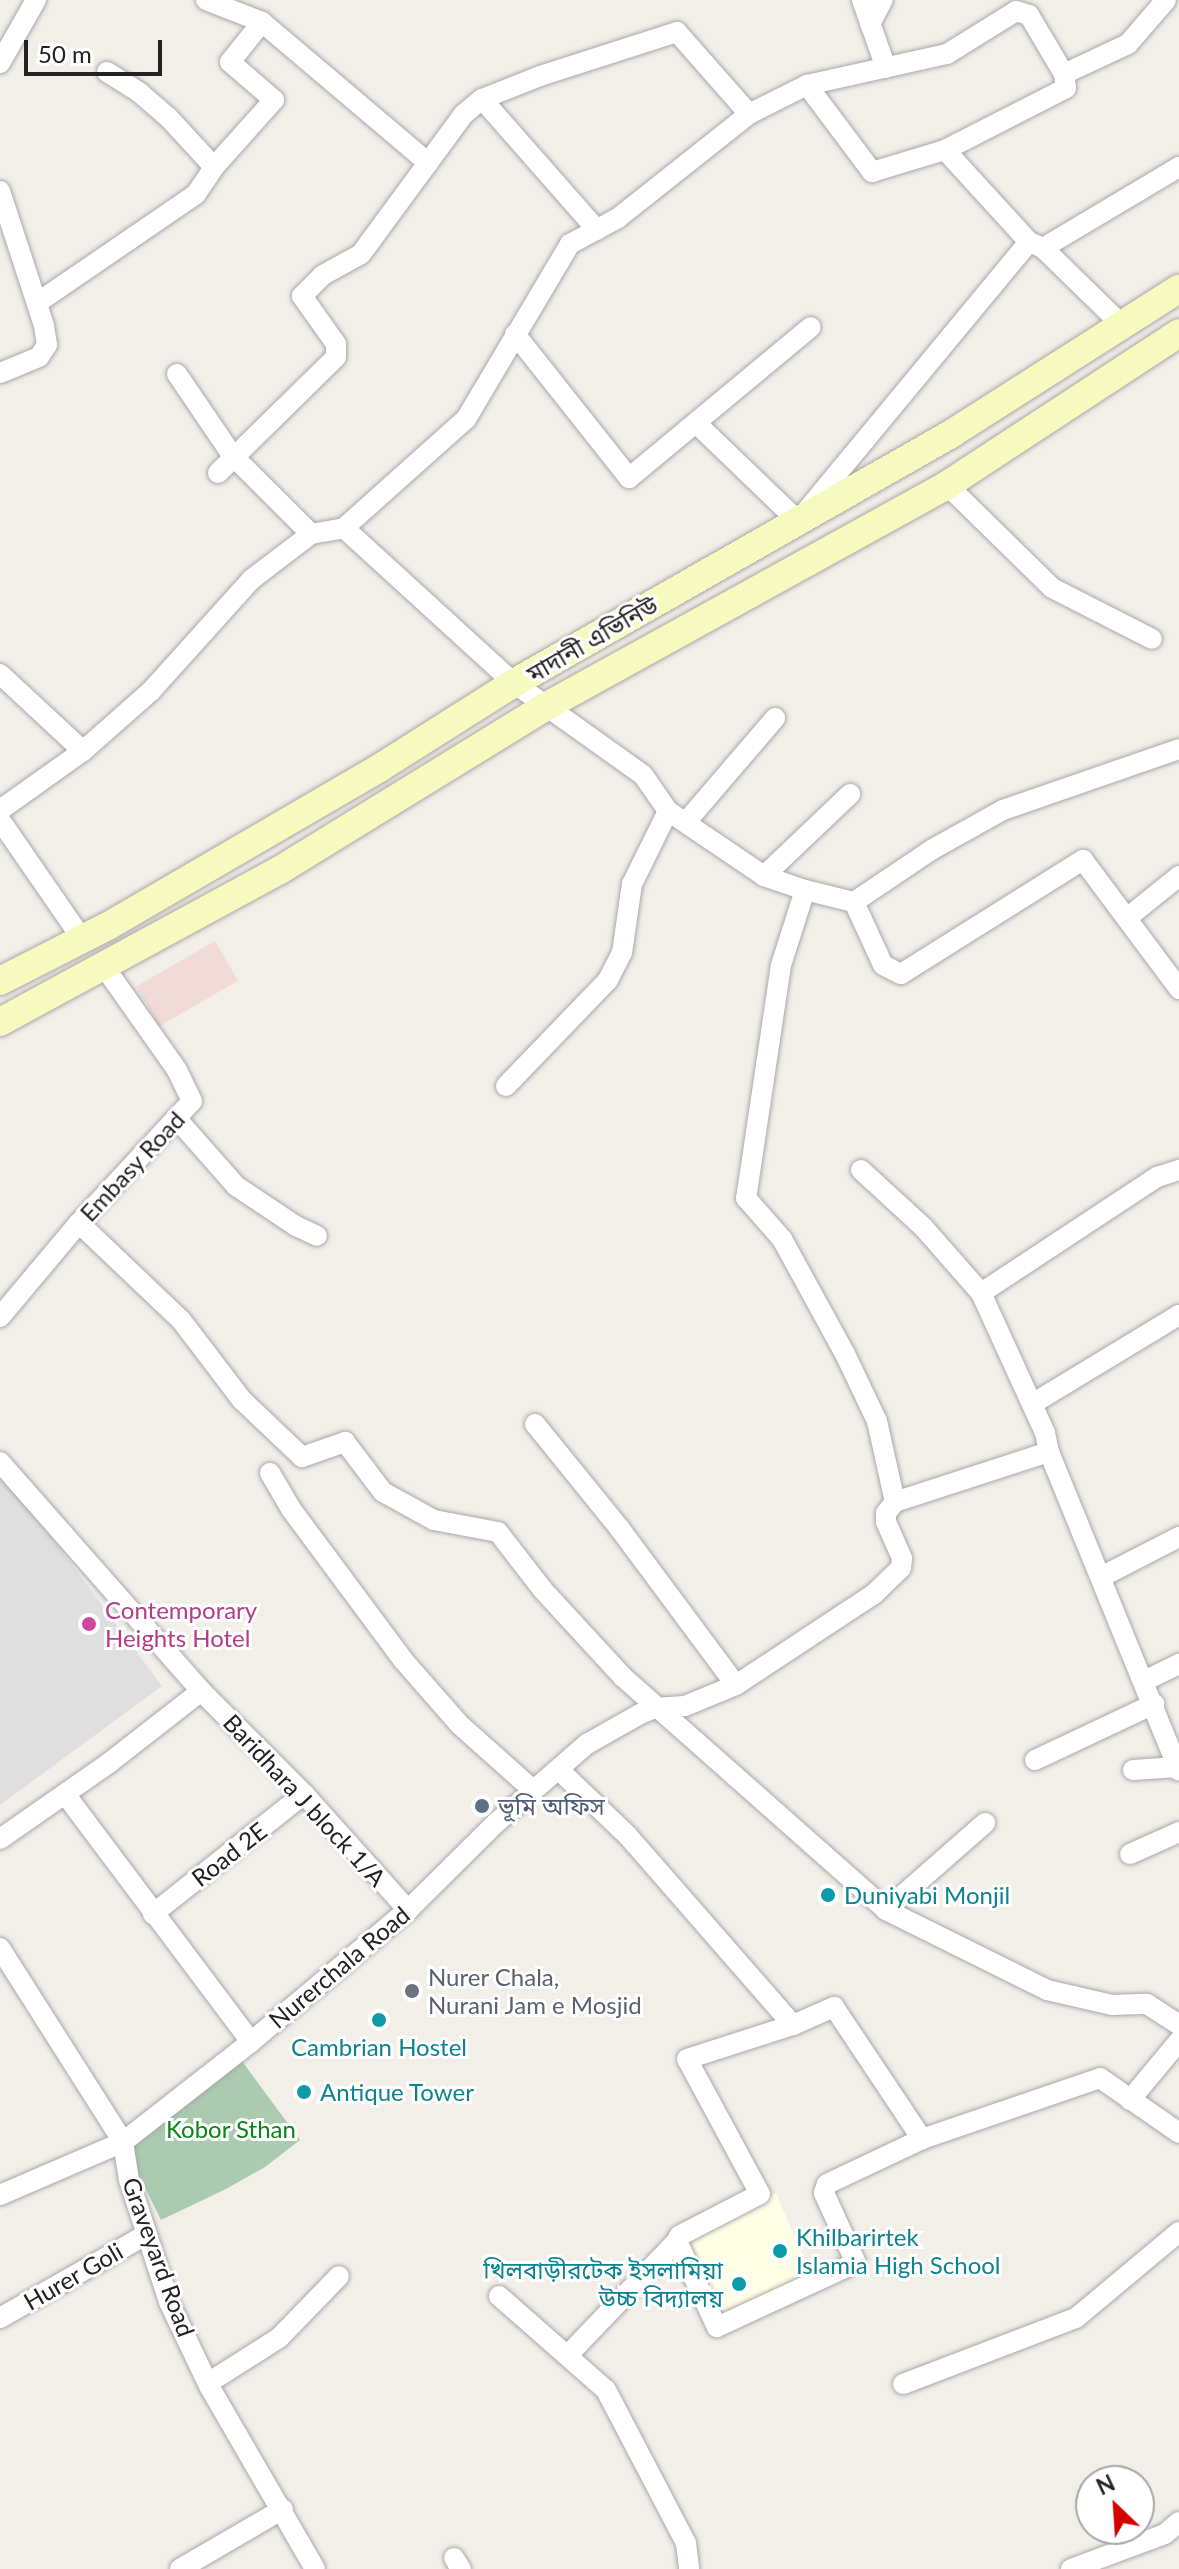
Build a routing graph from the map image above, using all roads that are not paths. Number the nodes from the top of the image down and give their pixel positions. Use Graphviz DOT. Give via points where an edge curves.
graph roads {
  1 [pos="36,0"];
  2 [pos="206,0"];
  3 [pos="862,0"];
  4 [pos="883,0"];
  5 [pos="1166,0"];
  6 [pos="262,22"];
  7 [pos="870,24"];
  8 [pos="0,63"];
  9 [pos="886,68"];
  10 [pos="107,72"];
  11 [pos="1064,74"];
  12 [pos="807,85"];
  13 [pos="482,99"];
  14 [pos="749,114"];
  15 [pos="945,150"];
  16 [pos="428,163"];
  17 [pos="214,167"];
  18 [pos="1179,167"];
  19 [pos="0,191"];
  20 [pos="597,230"];
  21 [pos="1036,245"];
  22 [pos="1179,289"];
  23 [pos="37,303"];
  24 [pos="1122,325"];
  25 [pos="811,327"];
  26 [pos="1179,333"];
  27 [pos="515,334"];
  28 [pos="0,373"];
  29 [pos="177,374"];
  30 [pos="696,423"];
  31 [pos="232,455"];
  32 [pos="218,473"];
  33 [pos="947,485"];
  34 [pos="798,521"];
  35 [pos="344,528"];
  36 [pos="311,534"];
  37 [pos="1152,639"];
  38 [pos="0,674"];
  39 [pos="514,683"];
  40 [pos="545,707"];
  41 [pos="775,718"];
  42 [pos="1179,749"];
  43 [pos="83,751"];
  44 [pos="850,794"];
  45 [pos="0,810"];
  46 [pos="668,811"];
  47 [pos="0,820"];
  48 [pos="686,822"];
  49 [pos="764,876"];
  50 [pos="1179,876"];
  51 [pos="805,890"];
  52 [pos="854,902"];
  53 [pos="1127,918"];
  54 [pos="82,939"];
  55 [pos="105,968"];
  56 [pos="0,981"];
  57 [pos="1179,989"];
  58 [pos="0,1022"];
  59 [pos="506,1086"];
  60 [pos="177,1119"];
  61 [pos="861,1170"];
  62 [pos="1179,1170"];
  63 [pos="79,1223"];
  64 [pos="317,1236"];
  65 [pos="981,1293"];
  66 [pos="0,1317"];
  67 [pos="1176,1324"];
  68 [pos="1032,1404"];
  69 [pos="535,1424"];
  70 [pos="1049,1452"];
  71 [pos="0,1462"];
  72 [pos="270,1473"];
  73 [pos="895,1502"];
  74 [pos="1179,1537"];
  75 [pos="1103,1576"];
  76 [pos="1179,1664"];
  77 [pos="1144,1681"];
  78 [pos="736,1685"];
  79 [pos="201,1691"];
  80 [pos="1154,1704"];
  81 [pos="655,1708"];
  82 [pos="1035,1760"];
  83 [pos="1178,1769"];
  84 [pos="559,1770"];
  85 [pos="1133,1770"];
  86 [pos="533,1790"];
  87 [pos="65,1794"];
  88 [pos="304,1794"];
  89 [pos="985,1823"];
  90 [pos="1179,1832"];
  91 [pos="0,1839"];
  92 [pos="1130,1854"];
  93 [pos="408,1910"];
  94 [pos="886,1910"];
  95 [pos="153,1914"];
  96 [pos="0,1948"];
  97 [pos="793,2025"];
  98 [pos="1179,2025"];
  99 [pos="1179,2041"];
  100 [pos="251,2042"];
  101 [pos="1130,2100"];
  102 [pos="1179,2133"];
  103 [pos="922,2139"];
  104 [pos="123,2142"];
  105 [pos="0,2195"];
  106 [pos="147,2234"];
  107 [pos="677,2241"];
  108 [pos="1175,2243"];
  109 [pos="339,2276"];
  110 [pos="499,2296"];
  111 [pos="0,2318"];
  112 [pos="568,2355"];
  113 [pos="208,2383"];
  114 [pos="903,2384"];
  115 [pos="283,2509"];
  116 [pos="1179,2522"];
  117 [pos="180,2569"];
  118 [pos="315,2569"];
  119 [pos="689,2569"];
  120 [pos="1071,2569"];
  1 -- 8 [label="street"];
  2 -- 6 [label="street"];
  3 -- 7 [label="street"];
  4 -- 7 [label="street"];
  5 -- 11 [label="street" via="1128,44"];
  6 -- 16 [label="street"];
  6 -- 17 [label="street" via="230,62 274,100"];
  7 -- 9 [label="street"];
  9 -- 11 [label="street" via="947,54 1016,11 1029,15"];
  9 -- 12 [label="street"];
  10 -- 17 [label="street" via="168,117"];
  11 -- 15 [label="street" via="1066,88"];
  12 -- 14 [label="street"];
  12 -- 15 [label="street" via="872,172"];
  13 -- 14 [label="street" via="677,32"];
  13 -- 16 [label="street" via="464,114"];
  13 -- 20 [label="street"];
  14 -- 20 [label="street"];
  15 -- 21 [label="street"];
  16 -- 31 [label="street" via="361,254 323,275 302,296 336,344 336,357"];
  17 -- 23 [label="street" via="196,194"];
  18 -- 21 [label="street"];
  19 -- 23 [label="street"];
  20 -- 27 [label="street" via="570,244"];
  21 -- 24 [label="street"];
  21 -- 34 [label="street"];
  22 -- 24 [label="main road, মাদানী এভিনিউ"];
  23 -- 28 [label="street" via="47,345 39,357"];
  24 -- 34 [label="main road, মাদানী এভিনিউ" via="951,434"];
  25 -- 30 [label="street"];
  26 -- 33 [label="main road, মাদানী এভিনিউ"];
  27 -- 30 [label="street" via="629,478"];
  27 -- 35 [label="street" via="466,419"];
  29 -- 31 [label="street"];
  30 -- 34 [label="street"];
  31 -- 32 [label="street"];
  31 -- 36 [label="street"];
  33 -- 37 [label="street" via="1052,588"];
  33 -- 40 [label="main road, মাদানী এভিনিউ"];
  34 -- 39 [label="main road, মাদানী এভিনিউ"];
  35 -- 36 [label="street"];
  35 -- 39 [label="street"];
  36 -- 43 [label="street" via="252,579 151,691"];
  38 -- 43 [label="street"];
  39 -- 40 [label="street"];
  39 -- 54 [label="main road, মাদানী এভিনিউ" via="381,767"];
  40 -- 46 [label="street" via="643,775"];
  40 -- 55 [label="main road, মাদানী এভিনিউ" via="361,822"];
  41 -- 48 [label="street"];
  42 -- 52 [label="street" via="1003,810"];
  43 -- 45 [label="street"];
  44 -- 49 [label="street"];
  46 -- 48 [label="street"];
  46 -- 59 [label="street" via="632,884 622,953 608,980"];
  47 -- 54 [label="street"];
  48 -- 49 [label="street"];
  49 -- 51 [label="street"];
  50 -- 53 [label="street"];
  51 -- 52 [label="street"];
  51 -- 73 [label="street" via="781,965 746,1198 782,1239 845,1354 877,1421"];
  52 -- 53 [label="street" via="883,965 901,974 1083,860"];
  53 -- 57 [label="street"];
  54 -- 56 [label="main road, মাদানী এভিনিউ"];
  55 -- 58 [label="main road, মাদানী এভিনিউ"];
  55 -- 60 [label="street, Embasy Road" via="177,1070 192,1101"];
  60 -- 63 [label="street, Embasy Road"];
  60 -- 64 [label="street" via="236,1186"];
  61 -- 65 [label="street" via="924,1228"];
  62 -- 65 [label="street" via="1157,1177"];
  63 -- 66 [label="street, Embasy Road"];
  63 -- 81 [label="street" via="181,1320 242,1400 302,1457 345,1442 383,1492 434,1520 498,1532 571,1622"];
  65 -- 68 [label="street"];
  67 -- 68 [label="street"];
  68 -- 70 [label="street"];
  69 -- 78 [label="street"];
  70 -- 73 [label="street"];
  70 -- 75 [label="street"];
  71 -- 79 [label="street, Baridhara J block 1/A"];
  72 -- 86 [label="street" via="403,1660 460,1725"];
  73 -- 78 [label="street, Nurerchala Road" via="886,1513 902,1558 894,1578"];
  74 -- 75 [label="street"];
  75 -- 77 [label="street"];
  76 -- 77 [label="street"];
  77 -- 80 [label="street"];
  78 -- 81 [label="street, Nurerchala Road" via="685,1706"];
  79 -- 87 [label="street"];
  79 -- 88 [label="street, Baridhara J block 1/A"];
  80 -- 82 [label="street"];
  80 -- 83 [label="street"];
  81 -- 84 [label="street, Nurerchala Road" via="587,1744"];
  81 -- 94 [label="street" via="721,1760"];
  83 -- 85 [label="street"];
  84 -- 86 [label="street, Nurerchala Road"];
  84 -- 97 [label="street" via="628,1836"];
  86 -- 93 [label="street, Nurerchala Road"];
  87 -- 91 [label="street"];
  87 -- 95 [label="street"];
  88 -- 93 [label="street, Baridhara J block 1/A"];
  88 -- 95 [label="street, Road 2E"];
  89 -- 94 [label="street"];
  90 -- 92 [label="street"];
  93 -- 100 [label="street, Nurerchala Road"];
  94 -- 98 [label="street" via="1047,1990 1112,2005 1147,2004"];
  95 -- 100 [label="street"];
  96 -- 104 [label="street, Graveyard Road"];
  97 -- 103 [label="street" via="834,2007"];
  97 -- 107 [label="street" via="687,2059 760,2194"];
  99 -- 101 [label="street"];
  100 -- 104 [label="street, Nurerchala Road"];
  101 -- 102 [label="street"];
  101 -- 103 [label="street" via="1100,2078"];
  103 -- 107 [label="street" via="827,2184 824,2193 855,2261 717,2327"];
  104 -- 105 [label="street, Nurerchala Road"];
  104 -- 106 [label="street, Graveyard Road"];
  106 -- 111 [label="street, Hurer Goli"];
  106 -- 113 [label="street, Graveyard Road" via="169,2302"];
  107 -- 112 [label="street"];
  108 -- 114 [label="street" via="1076,2318"];
  109 -- 113 [label="street" via="279,2338"];
  110 -- 112 [label="street"];
  112 -- 119 [label="street" via="606,2390 686,2543"];
  113 -- 115 [label="street, Graveyard Road"];
  115 -- 117 [label="street"];
  115 -- 118 [label="street, Graveyard Road"];
  116 -- 120 [label="street" via="1165,2534"];
}
